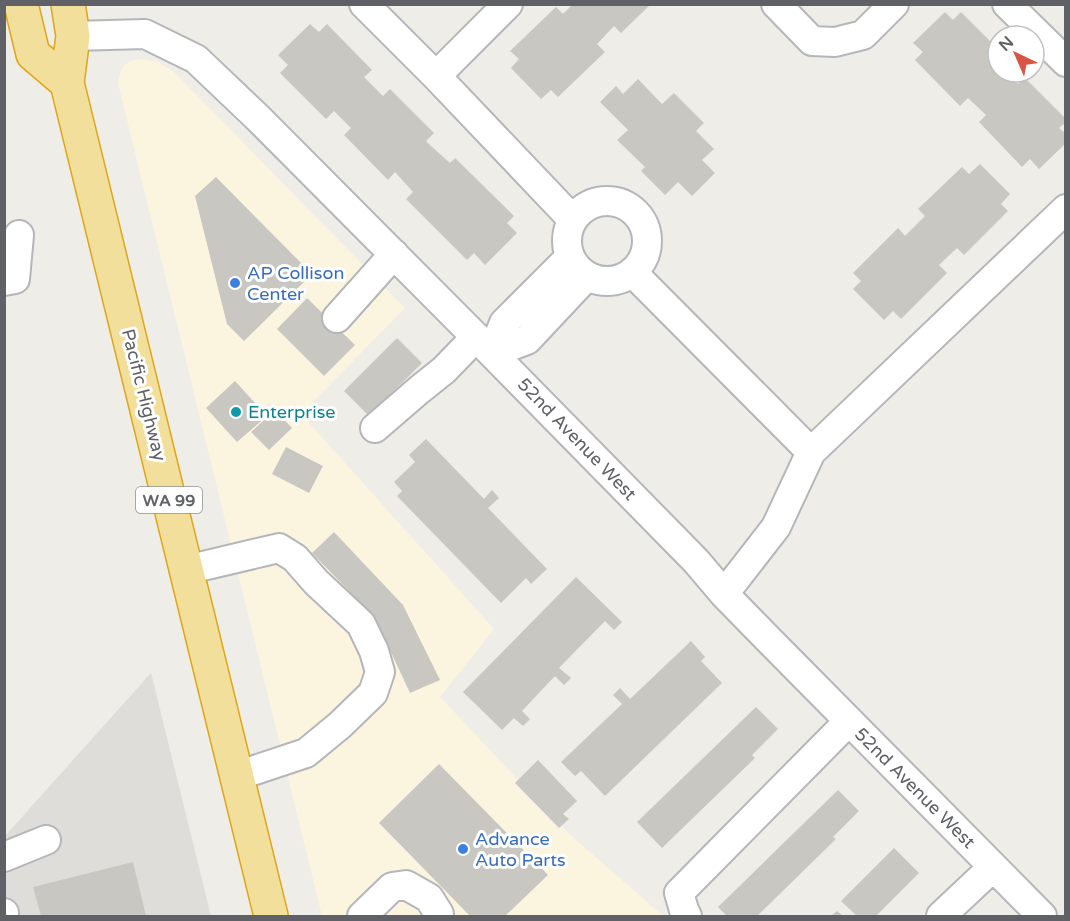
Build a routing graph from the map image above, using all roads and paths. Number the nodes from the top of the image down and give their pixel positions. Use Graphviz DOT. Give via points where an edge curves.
graph roads {
  1 [pos="21,4"];
  2 [pos="44,4"];
  3 [pos="68,4"];
  4 [pos="364,4"];
  5 [pos="508,4"];
  6 [pos="776,4"];
  7 [pos="894,4"];
  8 [pos="1007,4"];
  9 [pos="74,36"];
  10 [pos="1065,62"];
  11 [pos="436,76"];
  12 [pos="67,83"];
  13 [pos="1065,209"];
  14 [pos="573,220"];
  15 [pos="19,235"];
  16 [pos="394,254"];
  17 [pos="579,267"];
  18 [pos="632,272"];
  19 [pos="4,281"];
  20 [pos="337,318"];
  21 [pos="484,345"];
  22 [pos="375,428"];
  23 [pos="811,452"];
  24 [pos="186,570"];
  25 [pos="724,594"];
  26 [pos="849,721"];
  27 [pos="237,776"];
  28 [pos="46,840"];
  29 [pos="4,857"];
  30 [pos="993,867"];
  31 [pos="271,916"];
  32 [pos="362,916"];
  33 [pos="439,916"];
  34 [pos="687,916"];
  35 [pos="941,916"];
  36 [pos="1042,916"];
  1 -- 12 [label="highway" via="33,54"];
  2 -- 9 [label="highway"];
  3 -- 9 [label="highway, Pacific Highway / WA 99"];
  4 -- 11 [label="street"];
  5 -- 11 [label="street"];
  6 -- 7 [label="street" via="812,41 835,42 863,35"];
  8 -- 10 [label="street"];
  9 -- 12 [label="highway, Pacific Highway / WA 99"];
  9 -- 16 [label="street, 52nd Avenue West" via="145,34 196,58"];
  11 -- 14 [label="street"];
  12 -- 24 [label="highway, Pacific Highway / WA 99"];
  13 -- 23 [label="street"];
  14 -- 17 [label="street" via="567,244"];
  14 -- 18 [label="street" via="593,203 619,203 631,209 640,219 646,244 643,257"];
  15 -- 19 [label="street" via="15,279"];
  16 -- 20 [label="street"];
  16 -- 21 [label="street, 52nd Avenue West"];
  17 -- 18 [label="street" via="600,281 613,281"];
  17 -- 21 [label="street" via="504,323"];
  18 -- 23 [label="street"];
  21 -- 22 [label="street" via="444,370"];
  21 -- 25 [label="street, 52nd Avenue West"];
  23 -- 25 [label="street" via="776,527"];
  24 -- 27 [label="highway, Pacific Highway / WA 99"];
  24 -- 27 [label="street" via="279,548 296,558 361,624 380,672 373,693 306,753"];
  25 -- 26 [label="street, 52nd Avenue West"];
  26 -- 30 [label="street, 52nd Avenue West"];
  26 -- 34 [label="street" via="680,893"];
  27 -- 31 [label="highway, Pacific Highway / WA 99"];
  28 -- 29 [label="street"];
  30 -- 35 [label="street"];
  30 -- 36 [label="street, 52nd Avenue West"];
  32 -- 33 [label="street" via="392,886 406,885 429,898"];
}
